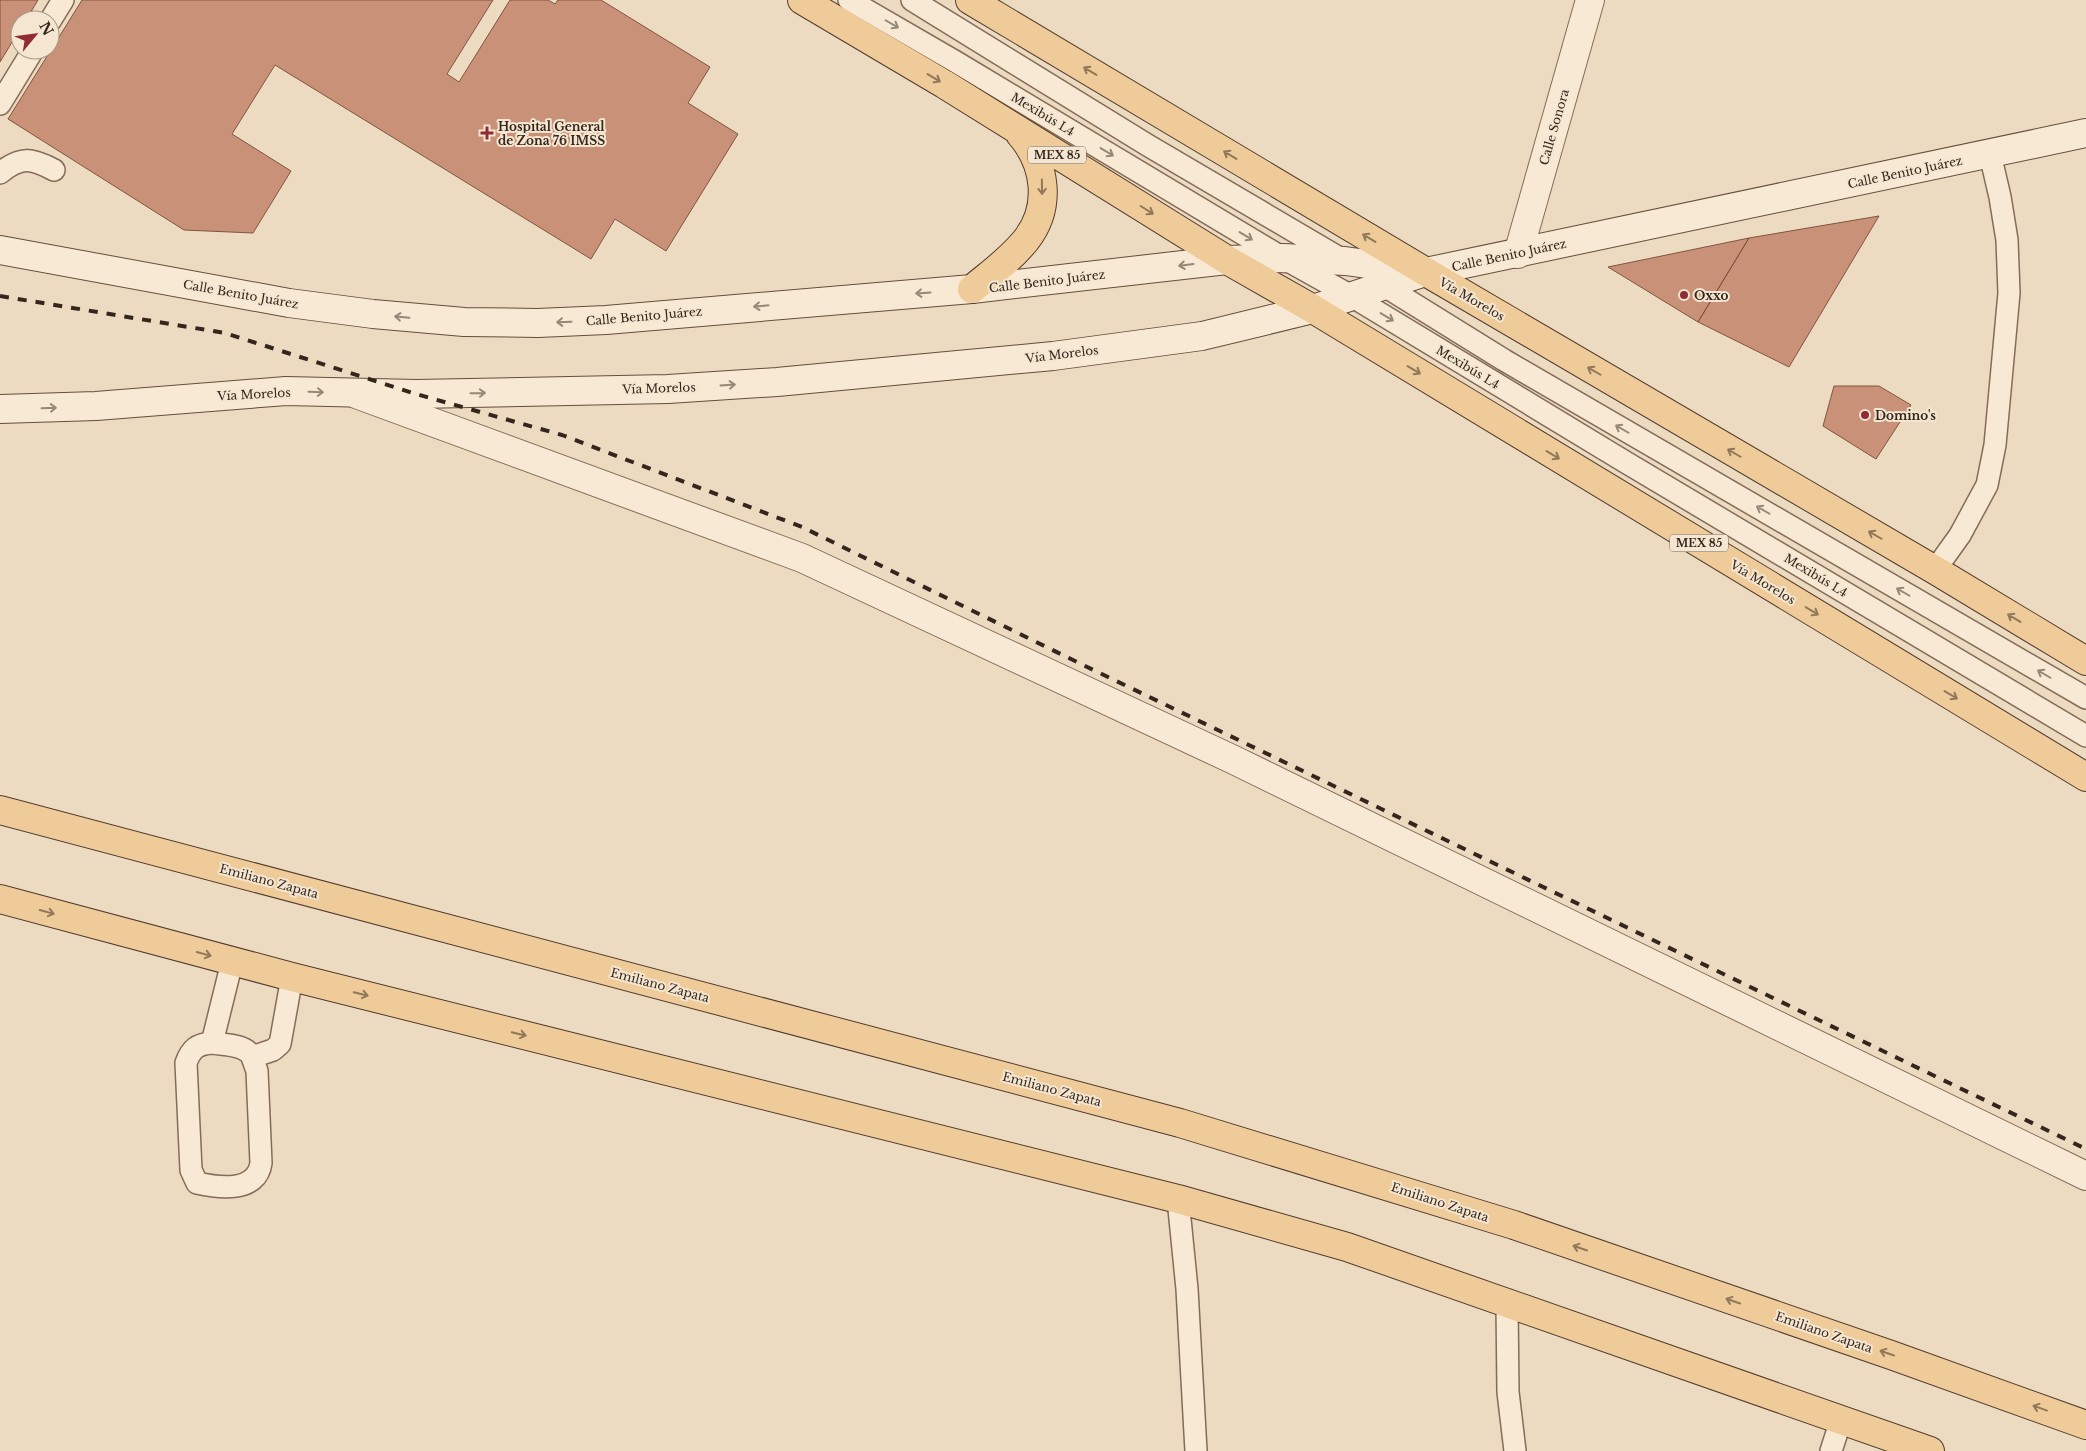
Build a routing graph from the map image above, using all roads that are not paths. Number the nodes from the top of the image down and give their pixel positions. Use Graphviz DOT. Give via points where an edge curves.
graph roads {
  1 [pos="802,0"];
  2 [pos="850,0"];
  3 [pos="912,0"];
  4 [pos="970,0"];
  5 [pos="1590,0"];
  6 [pos="27,60"];
  7 [pos="0,104"];
  8 [pos="1016,129"];
  9 [pos="2086,133"];
  10 [pos="1990,154"];
  11 [pos="54,170"];
  12 [pos="0,173"];
  13 [pos="0,250"];
  14 [pos="1518,254"];
  15 [pos="1283,258"];
  16 [pos="1227,260"];
  17 [pos="1345,261"];
  18 [pos="1426,272"];
  19 [pos="1385,285"];
  20 [pos="972,289"];
  21 [pos="1353,297"];
  22 [pos="1313,309"];
  23 [pos="354,394"];
  24 [pos="0,409"];
  25 [pos="1935,570"];
  26 [pos="2086,661"];
  27 [pos="2086,698"];
  28 [pos="2086,736"];
  29 [pos="2086,777"];
  30 [pos="0,810"];
  31 [pos="0,899"];
  32 [pos="232,962"];
  33 [pos="292,977"];
  34 [pos="212,1043"];
  35 [pos="252,1057"];
  36 [pos="2086,1176"];
  37 [pos="1178,1199"];
  38 [pos="1507,1305"];
  39 [pos="1841,1420"];
  40 [pos="2086,1425"];
  41 [pos="1196,1451"];
  42 [pos="1515,1451"];
  43 [pos="1831,1451"];
  44 [pos="1930,1451"];
  1 -- 8 [label="main road, Vía Morelos / MEX 85, one-way"];
  2 -- 15 [label="lane, Mexibús L4, one-way"];
  3 -- 17 [label="lane, Mexibús L4" via="1149,146"];
  18 -- 4 [label="main road, Vía Morelos, one-way"];
  5 -- 14 [label="main road, Calle Sonora"];
  6 -- 7 [label="lane"];
  8 -- 16 [label="main road, Vía Morelos / MEX 85, one-way"];
  8 -- 20 [label="main road, one-way" via="1038,162 1042,203 1026,239"];
  9 -- 10 [label="main road, Calle Benito Juárez"];
  10 -- 14 [label="main road, Calle Benito Juárez"];
  10 -- 25 [label="lane" via="2007,240 2009,293 1995,445 1987,485 1960,535"];
  11 -- 12 [label="lane" via="24,160"];
  20 -- 13 [label="main road, Calle Benito Juárez, one-way" via="606,320 464,322 289,303"];
  14 -- 18 [label="main road, Calle Benito Juárez"];
  15 -- 16 [label="main road, Calle Benito Juárez"];
  15 -- 17 [label="main road, Calle Benito Juárez"];
  15 -- 21 [label="lane, Mexibús L4"];
  16 -- 20 [label="main road, Calle Benito Juárez, one-way"];
  16 -- 22 [label="main road, Vía Morelos / MEX 85"];
  17 -- 18 [label="main road, Calle Benito Juárez"];
  17 -- 19 [label="lane, Mexibús L4"];
  18 -- 19 [label="main road, Vía Morelos"];
  25 -- 18 [label="main road, Vía Morelos, one-way"];
  19 -- 21 [label="main road, Vía Morelos"];
  27 -- 19 [label="lane, Mexibús L4, one-way" via="1504,360"];
  21 -- 22 [label="main road, Vía Morelos"];
  21 -- 28 [label="lane, Mexibús L4, one-way"];
  23 -- 22 [label="main road, Vía Morelos, one-way" via="668,388 778,382 1053,356 1192,338"];
  22 -- 29 [label="main road, Vía Morelos / MEX 85, one-way"];
  24 -- 23 [label="main road, Vía Morelos, one-way" via="96,406 286,391"];
  23 -- 36 [label="main road" via="802,558 1234,760"];
  26 -- 25 [label="main road, Vía Morelos, one-way"];
  40 -- 30 [label="main road, Emiliano Zapata, one-way" via="1514,1225 1189,1125"];
  31 -- 32 [label="main road, one-way"];
  32 -- 33 [label="main road"];
  32 -- 34 [label="lane"];
  33 -- 35 [label="lane" via="280,1044"];
  33 -- 37 [label="main road, one-way"];
  34 -- 35 [label="lane" via="245,1048"];
  34 -- 35 [label="lane" via="194,1048 186,1063 191,1170 197,1183 210,1187 242,1185 250,1182 260,1171 257,1071"];
  37 -- 38 [label="main road" via="1347,1248"];
  37 -- 41 [label="lane" via="1187,1289"];
  38 -- 39 [label="main road"];
  38 -- 42 [label="lane" via="1508,1392"];
  39 -- 43 [label="lane"];
  39 -- 44 [label="main road"];
}
